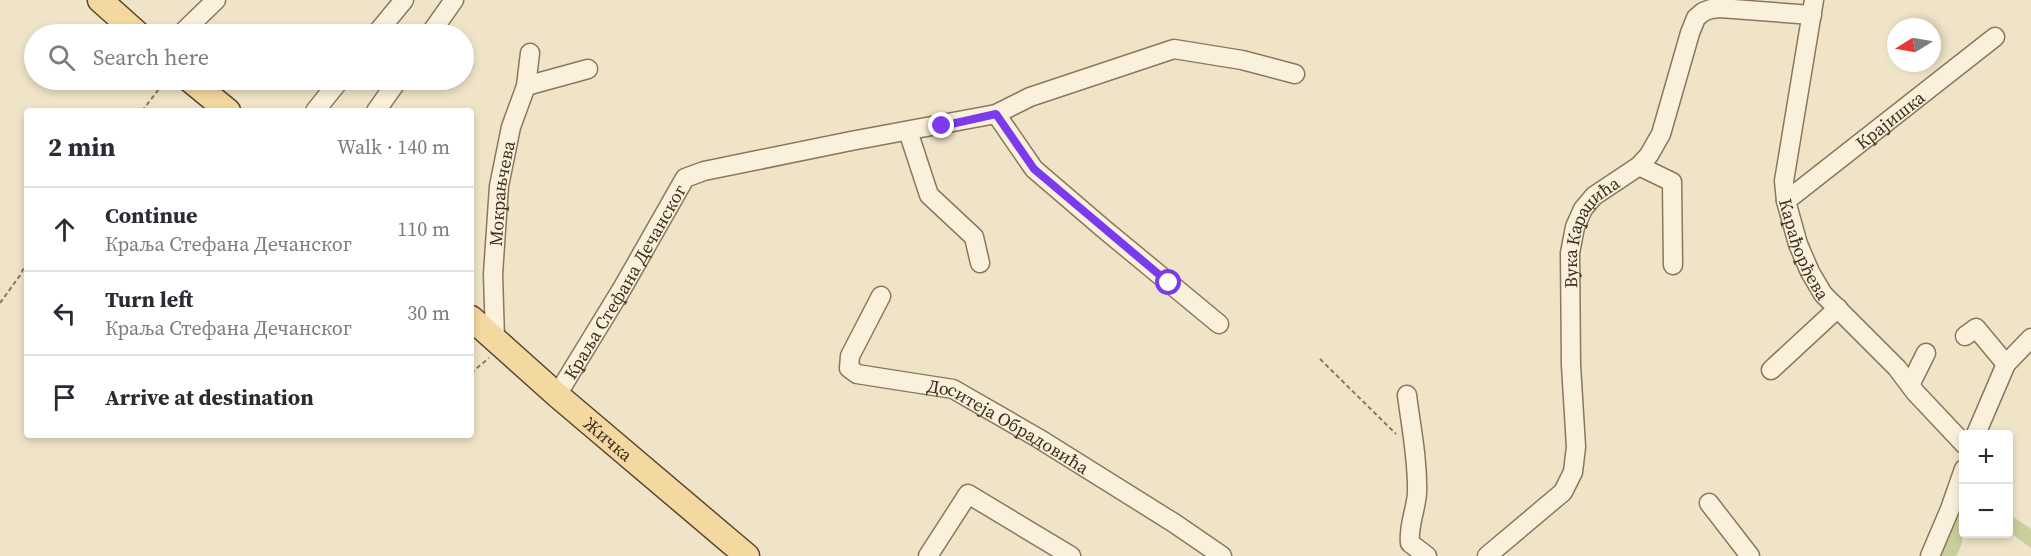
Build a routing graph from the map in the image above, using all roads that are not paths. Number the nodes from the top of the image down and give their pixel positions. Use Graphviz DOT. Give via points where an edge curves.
graph roads {
  1 [pos="216,0"];
  2 [pos="404,0"];
  3 [pos="454,0"];
  4 [pos="112,4"];
  5 [pos="1813,8"];
  6 [pos="129,24"];
  7 [pos="191,24"];
  8 [pos="384,24"];
  9 [pos="437,24"];
  10 [pos="1995,37"];
  11 [pos="530,53"];
  12 [pos="588,69"];
  13 [pos="1295,74"];
  14 [pos="526,86"];
  15 [pos="202,90"];
  16 [pos="332,90"];
  17 [pos="391,90"];
  18 [pos="224,108"];
  19 [pos="317,108"];
  20 [pos="378,108"];
  21 [pos="996,114"];
  22 [pos="908,131"];
  23 [pos="1639,166"];
  24 [pos="1786,201"];
  25 [pos="980,263"];
  26 [pos="1673,265"];
  27 [pos="881,296"];
  28 [pos="1838,308"];
  29 [pos="474,321"];
  30 [pos="1219,324"];
  31 [pos="1965,336"];
  32 [pos="2031,338"];
  33 [pos="495,339"];
  34 [pos="1926,353"];
  35 [pos="2006,364"];
  36 [pos="1771,370"];
  37 [pos="1910,385"];
  38 [pos="557,395"];
  39 [pos="1407,395"];
  40 [pos="1978,430"];
  41 [pos="1959,439"];
  42 [pos="1959,483"];
  43 [pos="1708,503"];
  44 [pos="744,555"];
  45 [pos="928,556"];
  46 [pos="1071,556"];
  47 [pos="1222,556"];
  48 [pos="1427,556"];
  49 [pos="1487,556"];
  50 [pos="1750,556"];
  51 [pos="1930,556"];
  1 -- 7 [label="street"];
  2 -- 8 [label="street"];
  3 -- 9 [label="street"];
  4 -- 6 [label="main road"];
  5 -- 23 [label="street, Вука Караџића" via="1720,8 1696,18 1661,134"];
  5 -- 24 [label="street, Карађорђева" via="1784,181"];
  10 -- 24 [label="street, Крајишка"];
  11 -- 14 [label="street, Мокрањчева"];
  12 -- 14 [label="street"];
  13 -- 21 [label="street, Краља Стефана Дечанског" via="1174,49 1030,97"];
  14 -- 33 [label="street, Мокрањчева" via="511,127 499,186 493,274"];
  15 -- 18 [label="main road"];
  16 -- 19 [label="street"];
  17 -- 20 [label="street"];
  21 -- 22 [label="street, Краља Стефана Дечанског"];
  21 -- 30 [label="street" via="1034,169"];
  22 -- 25 [label="street" via="929,195 974,237"];
  22 -- 38 [label="street, Краља Стефана Дечанског" via="685,178"];
  23 -- 26 [label="street" via="1672,182"];
  23 -- 49 [label="street, Вука Караџића" via="1594,196 1575,228 1570,253 1576,447 1573,472 1563,492"];
  24 -- 28 [label="street, Карађорђева" via="1810,272 1823,294"];
  27 -- 47 [label="street, Доситеја Обрадовића" via="850,356 849,368 857,374 954,389"];
  28 -- 36 [label="street"];
  28 -- 37 [label="street, Карађорђева"];
  29 -- 33 [label="main road, Жичка"];
  31 -- 35 [label="street" via="1976,328"];
  32 -- 35 [label="street"];
  33 -- 38 [label="main road, Жичка"];
  34 -- 37 [label="street"];
  35 -- 40 [label="street"];
  37 -- 41 [label="street, Карађорђева"];
  38 -- 44 [label="main road, Жичка"];
  39 -- 48 [label="street" via="1417,469 1410,543"];
  42 -- 51 [label="street"];
  43 -- 50 [label="street"];
  45 -- 46 [label="street" via="968,494"];
}
